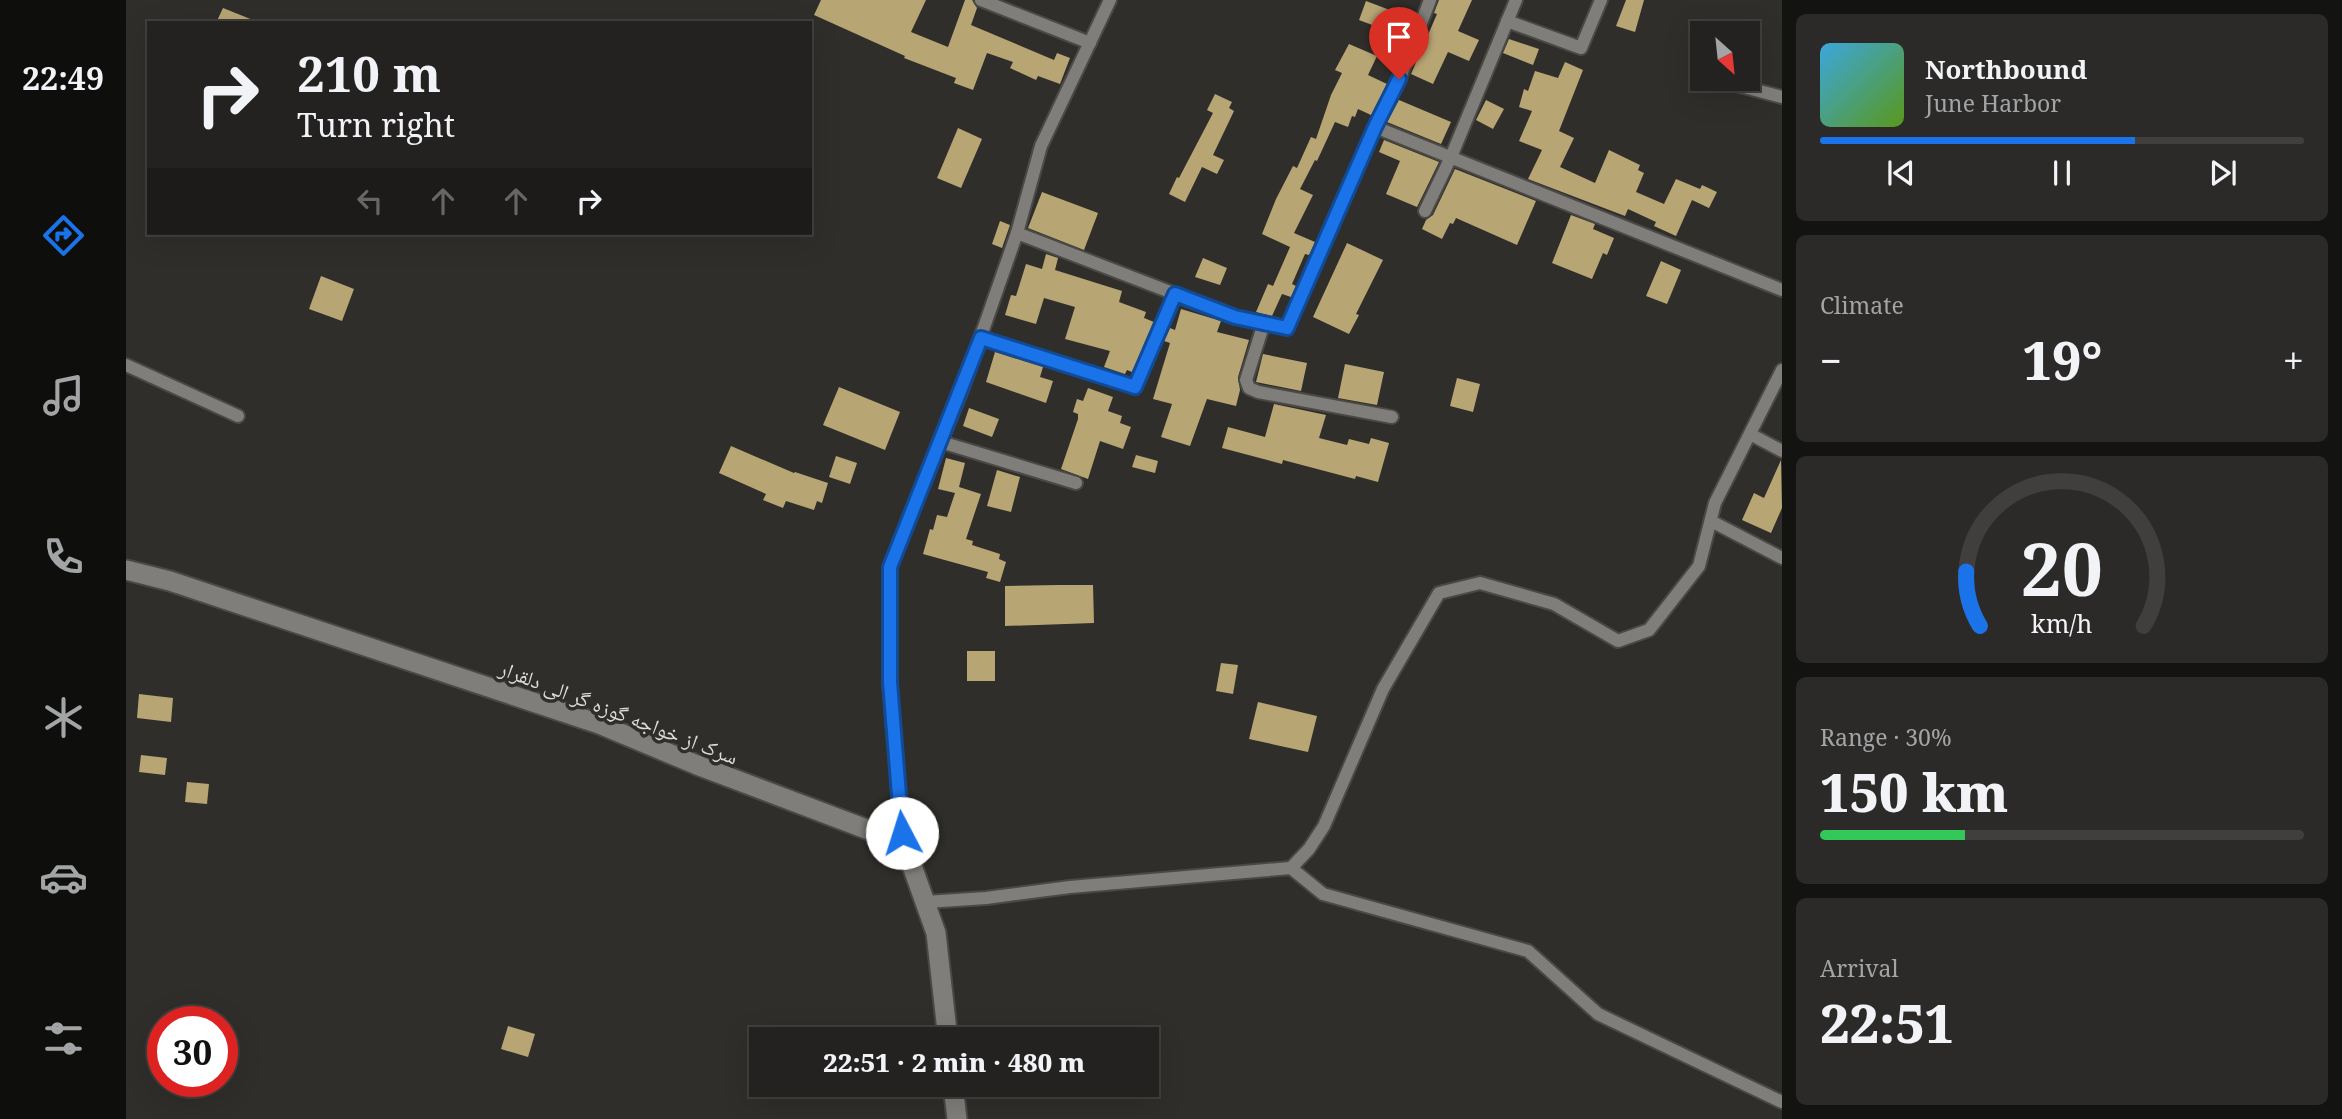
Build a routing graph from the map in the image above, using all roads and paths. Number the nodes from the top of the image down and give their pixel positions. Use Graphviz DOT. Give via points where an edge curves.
graph roads {
  1 [pos="981,0"];
  2 [pos="1110,0"];
  3 [pos="1430,0"];
  4 [pos="1517,0"];
  5 [pos="1601,0"];
  6 [pos="1507,21"];
  7 [pos="1090,43"];
  8 [pos="1759,91"];
  9 [pos="1782,97"];
  10 [pos="1375,127"];
  11 [pos="1451,157"];
  12 [pos="1425,211"];
  13 [pos="1017,233"];
  14 [pos="1782,290"];
  15 [pos="1175,294"];
  16 [pos="1264,323"];
  17 [pos="981,338"];
  18 [pos="126,365"];
  19 [pos="1782,370"];
  20 [pos="238,416"];
  21 [pos="1392,417"];
  22 [pos="1750,434"];
  23 [pos="941,442"];
  24 [pos="1782,451"];
  25 [pos="1076,482"];
  26 [pos="1711,521"];
  27 [pos="1782,558"];
  28 [pos="126,570"];
  29 [pos="896,846"];
  30 [pos="1291,868"];
  31 [pos="926,902"];
  32 [pos="947,1027"];
  33 [pos="954,1097"];
  34 [pos="1782,1102"];
  35 [pos="957,1119"];
  1 -- 7 [label="street"];
  2 -- 7 [label="street"];
  3 -- 10 [label="street"];
  4 -- 6 [label="street"];
  5 -- 6 [label="street" via="1581,48"];
  6 -- 11 [label="street"];
  7 -- 13 [label="street" via="1041,146"];
  8 -- 9 [label="street"];
  10 -- 11 [label="street"];
  10 -- 16 [label="street" via="1287,328"];
  11 -- 12 [label="street"];
  11 -- 14 [label="street"];
  13 -- 15 [label="street"];
  13 -- 17 [label="street"];
  15 -- 16 [label="street"];
  15 -- 17 [label="street" via="1135,387"];
  16 -- 21 [label="street" via="1246,380 1249,388"];
  17 -- 23 [label="street"];
  18 -- 20 [label="street"];
  19 -- 22 [label="street"];
  22 -- 24 [label="street"];
  22 -- 26 [label="street" via="1715,503"];
  23 -- 25 [label="street"];
  23 -- 29 [label="street" via="890,567 890,682 902,833"];
  26 -- 27 [label="street"];
  26 -- 30 [label="street" via="1699,566 1649,630 1618,642 1554,604 1480,583 1439,593 1383,689 1324,826"];
  28 -- 29 [label="street, سرک از خواجه گوزه گر الی دلقرار" via="598,724 890,838"];
  29 -- 31 [label="street, سرک از خواجه گوزه گر الی دلقرار" via="911,863"];
  30 -- 31 [label="street"];
  30 -- 34 [label="street" via="1323,894 1528,951 1598,1014"];
  31 -- 32 [label="street, سرک از خواجه گوزه گر الی دلقرار" via="936,933"];
  33 -- 35 [label="street"];
}
